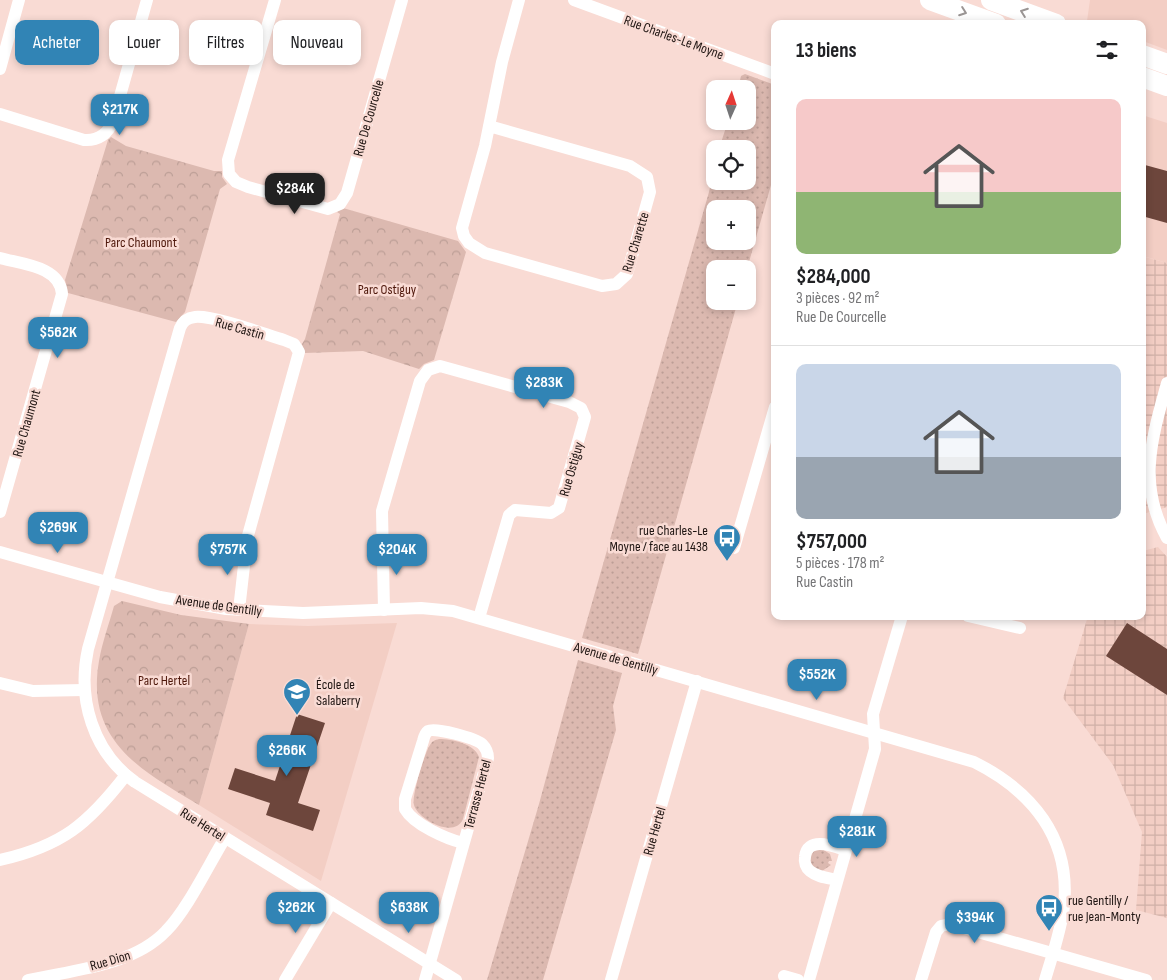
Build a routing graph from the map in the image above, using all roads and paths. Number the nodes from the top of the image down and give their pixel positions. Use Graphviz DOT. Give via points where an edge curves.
graph roads {
  1 [pos="19,0"];
  2 [pos="147,0"];
  3 [pos="275,0"];
  4 [pos="402,0"];
  5 [pos="519,0"];
  6 [pos="574,0"];
  7 [pos="930,0"];
  8 [pos="991,0"];
  9 [pos="985,20"];
  10 [pos="1045,20"];
  11 [pos="1146,56"];
  12 [pos="1167,64"];
  13 [pos="0,67"];
  14 [pos="771,73"];
  15 [pos="1146,78"];
  16 [pos="1167,86"];
  17 [pos="0,114"];
  18 [pos="489,126"];
  19 [pos="0,258"];
  20 [pos="1167,383"];
  21 [pos="771,421"];
  22 [pos="0,512"];
  23 [pos="1167,538"];
  24 [pos="734,548"];
  25 [pos="0,552"];
  26 [pos="108,583"];
  27 [pos="239,610"];
  28 [pos="384,610"];
  29 [pos="479,618"];
  30 [pos="901,620"];
  31 [pos="985,620"];
  32 [pos="1020,628"];
  33 [pos="696,681"];
  34 [pos="0,683"];
  35 [pos="84,690"];
  36 [pos="876,733"];
  37 [pos="126,776"];
  38 [pos="225,838"];
  39 [pos="463,844"];
  40 [pos="845,850"];
  41 [pos="0,860"];
  42 [pos="837,880"];
  43 [pos="331,902"];
  44 [pos="1053,953"];
  45 [pos="430,964"];
  46 [pos="784,976"];
  47 [pos="28,980"];
  48 [pos="285,980"];
  49 [pos="425,980"];
  50 [pos="456,980"];
  51 [pos="610,980"];
  52 [pos="798,980"];
  53 [pos="809,980"];
  54 [pos="921,980"];
  55 [pos="1045,980"];
  56 [pos="1146,980"];
  1 -- 13 [label="street"];
  2 -- 17 [label="street" via="113,121 102,136 84,140"];
  3 -- 4 [label="street, Rue De Courcelle" via="228,160 228,171 243,186 328,209 340,204 347,193"];
  5 -- 18 [label="street, Rue Charette"];
  6 -- 14 [label="street, Rue Charles-Le Moyne"];
  7 -- 9 [label="main road, one-way"];
  10 -- 8 [label="main road, one-way"];
  11 -- 12 [label="main road"];
  15 -- 16 [label="main road"];
  18 -- 18 [label="street, Rue Charette" via="463,222 462,232 466,240 485,253 602,286 619,283 627,274 650,192 648,177 630,166"];
  19 -- 22 [label="street, Rue Chaumont" via="51,273 58,280 62,294"];
  20 -- 23 [label="street" via="1149,465 1154,506"];
  21 -- 24 [label="street"];
  25 -- 26 [label="street, Avenue de Gentilly"];
  26 -- 27 [label="street, Avenue de Gentilly" via="186,602"];
  26 -- 27 [label="street, Rue Castin" via="181,325 189,319 205,318 284,340 294,344 299,352 246,539"];
  26 -- 35 [label="street, Rue Hertel" via="88,649"];
  27 -- 28 [label="street, Avenue de Gentilly" via="323,613"];
  28 -- 29 [label="street, Avenue de Gentilly" via="434,608"];
  28 -- 29 [label="street, Rue Ostiguy" via="382,511 420,381 428,370 440,366 568,402 581,408 585,417 559,508 551,513 515,510 509,515"];
  29 -- 33 [label="street, Avenue de Gentilly"];
  30 -- 36 [label="street" via="873,714"];
  31 -- 32 [label="street"];
  33 -- 36 [label="street, Avenue de Gentilly"];
  33 -- 51 [label="street, Rue Hertel"];
  34 -- 35 [label="street" via="33,691"];
  35 -- 37 [label="street, Rue Hertel" via="97,736"];
  36 -- 40 [label="street" via="875,749"];
  36 -- 44 [label="street, Avenue de Gentilly" via="974,762 1009,782 1034,806 1055,841 1064,876 1063,908"];
  37 -- 38 [label="street, Rue Hertel"];
  37 -- 41 [label="street" via="97,811 76,829 40,848"];
  38 -- 43 [label="street, Rue Hertel"];
  38 -- 47 [label="street, Rue Dion" via="174,922 151,944 118,960"];
  39 -- 39 [label="street, Terrasse Hertel" via="443,837 405,809 424,735 431,730 442,730 478,742 487,752 487,764"];
  39 -- 45 [label="street, Terrasse Hertel"];
  40 -- 42 [label="street"];
  40 -- 42 [label="street" via="818,844 810,846 805,855 806,867 812,872"];
  42 -- 53 [label="street"];
  43 -- 45 [label="street, Rue Hertel"];
  43 -- 48 [label="street"];
  44 -- 54 [label="street" via="946,924 933,937"];
  44 -- 55 [label="street, Avenue de Gentilly"];
  44 -- 56 [label="street"];
  45 -- 49 [label="street, Terrasse Hertel"];
  45 -- 50 [label="street, Rue Hertel"];
  46 -- 52 [label="street"];
}
